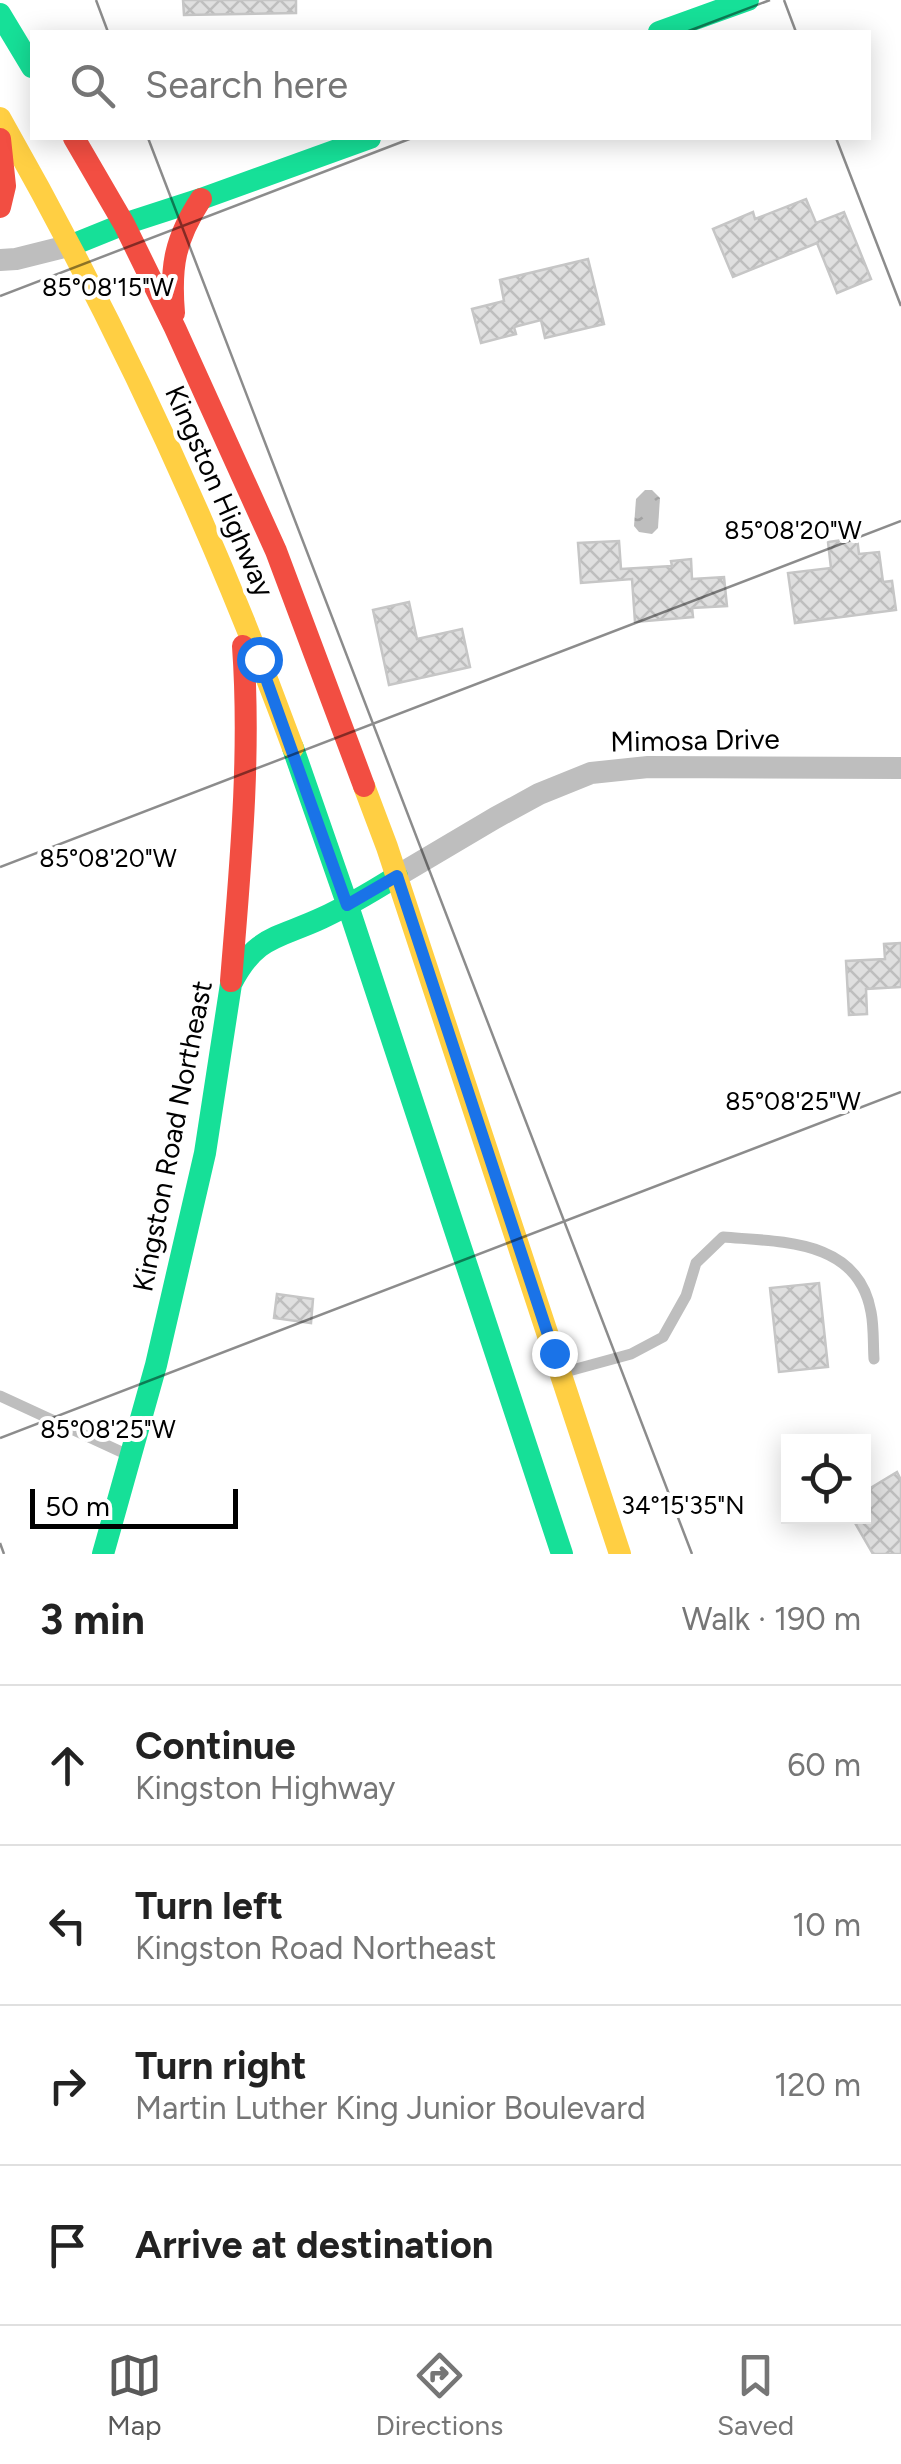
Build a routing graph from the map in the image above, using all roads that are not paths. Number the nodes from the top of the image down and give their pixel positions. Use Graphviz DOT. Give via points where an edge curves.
graph roads {
  1 [pos="748,0"];
  2 [pos="0,14"];
  3 [pos="664,30"];
  4 [pos="30,64"];
  5 [pos="0,118"];
  6 [pos="0,139"];
  7 [pos="75,140"];
  8 [pos="364,140"];
  9 [pos="202,199"];
  10 [pos="0,207"];
  11 [pos="124,224"];
  12 [pos="72,245"];
  13 [pos="0,260"];
  14 [pos="175,328"];
  15 [pos="238,607"];
  16 [pos="901,768"];
  17 [pos="397,876"];
  18 [pos="347,905"];
  19 [pos="231,984"];
  20 [pos="874,1359"];
  21 [pos="560,1374"];
  22 [pos="0,1396"];
  23 [pos="130,1456"];
  24 [pos="103,1554"];
  25 [pos="562,1554"];
  26 [pos="620,1554"];
  1 -- 3 [label="main road"];
  2 -- 4 [label="main road"];
  5 -- 12 [label="main road, Kingston Highway"];
  6 -- 10 [label="main road"];
  7 -- 11 [label="main road"];
  8 -- 9 [label="main road"];
  9 -- 11 [label="main road"];
  9 -- 14 [label="main road" via="177,240"];
  11 -- 12 [label="main road"];
  11 -- 14 [label="main road, Kingston Highway"];
  12 -- 13 [label="street"];
  12 -- 15 [label="main road, Kingston Highway" via="160,424"];
  14 -- 17 [label="main road, Kingston Highway" via="276,552"];
  15 -- 18 [label="main road, Kingston Highway"];
  15 -- 19 [label="main road" via="248,775"];
  16 -- 17 [label="street, Mimosa Drive" via="648,767 591,773 540,794"];
  17 -- 18 [label="main road, Kingston Road Northeast"];
  17 -- 21 [label="main road, Kingston Highway"];
  18 -- 19 [label="main road, Kingston Road Northeast" via="261,943"];
  18 -- 25 [label="main road, Kingston Highway"];
  19 -- 23 [label="main road, Kingston Road Northeast" via="206,1153"];
  20 -- 21 [label="lane" via="871,1310 856,1271 816,1248 723,1237 696,1263 663,1337 631,1354"];
  21 -- 26 [label="main road, Kingston Highway"];
  22 -- 23 [label="lane"];
  23 -- 24 [label="main road, Kingston Road Northeast"];
}
